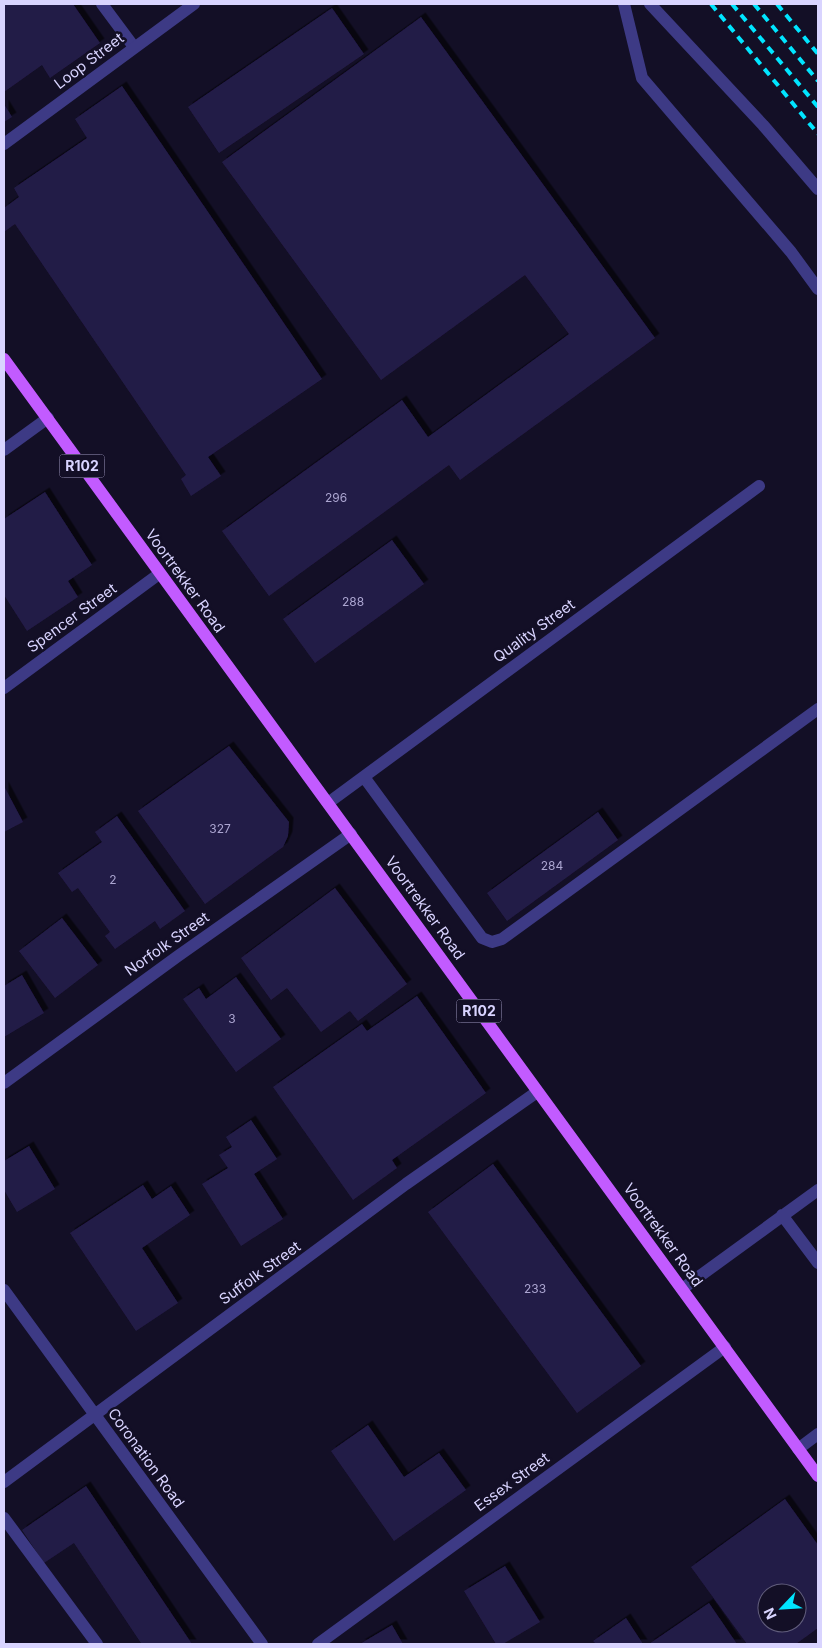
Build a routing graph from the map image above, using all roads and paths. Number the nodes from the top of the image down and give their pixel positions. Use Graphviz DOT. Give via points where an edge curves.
graph roads {
  1 [pos="102,4"];
  2 [pos="194,4"];
  3 [pos="624,4"];
  4 [pos="650,4"];
  5 [pos="134,48"];
  6 [pos="4,144"];
  7 [pos="818,189"];
  8 [pos="818,290"];
  9 [pos="4,360"];
  10 [pos="48,418"];
  11 [pos="4,450"];
  12 [pos="759,486"];
  13 [pos="159,574"];
  14 [pos="4,688"];
  15 [pos="818,709"];
  16 [pos="364,777"];
  17 [pos="328,803"];
  18 [pos="351,834"];
  19 [pos="4,1083"];
  20 [pos="538,1092"];
  21 [pos="818,1190"];
  22 [pos="782,1215"];
  23 [pos="818,1263"];
  24 [pos="682,1289"];
  25 [pos="4,1290"];
  26 [pos="725,1347"];
  27 [pos="94,1416"];
  28 [pos="818,1434"];
  29 [pos="798,1448"];
  30 [pos="818,1476"];
  31 [pos="4,1482"];
  32 [pos="4,1518"];
  33 [pos="97,1644"];
  34 [pos="262,1644"];
  35 [pos="318,1644"];
  1 -- 5 [label="street"];
  2 -- 5 [label="street, Loop Street"];
  3 -- 8 [label="street" via="642,78 791,252"];
  4 -- 7 [label="street"];
  5 -- 6 [label="street, Loop Street"];
  9 -- 10 [label="main road, Voortrekker Road / R102"];
  10 -- 11 [label="street"];
  10 -- 13 [label="main road, Voortrekker Road / R102"];
  12 -- 16 [label="street, Quality Street"];
  13 -- 14 [label="street, Spencer Street"];
  13 -- 17 [label="main road, Voortrekker Road / R102"];
  15 -- 16 [label="street" via="502,939 492,942 482,938"];
  16 -- 17 [label="street, Quality Street"];
  17 -- 18 [label="main road, Voortrekker Road / R102"];
  18 -- 19 [label="street, Norfolk Street"];
  18 -- 20 [label="main road, Voortrekker Road / R102"];
  20 -- 24 [label="main road, Voortrekker Road / R102"];
  20 -- 27 [label="street, Suffolk Street" via="406,1184"];
  21 -- 22 [label="street"];
  22 -- 23 [label="street"];
  22 -- 24 [label="street"];
  24 -- 26 [label="main road, Voortrekker Road / R102"];
  25 -- 27 [label="street, Coronation Road"];
  26 -- 29 [label="main road, Voortrekker Road / R102"];
  26 -- 35 [label="street, Essex Street"];
  27 -- 31 [label="street, Suffolk Street"];
  27 -- 34 [label="street, Coronation Road"];
  28 -- 29 [label="street"];
  29 -- 30 [label="main road, Voortrekker Road / R102"];
  32 -- 33 [label="street"];
}
